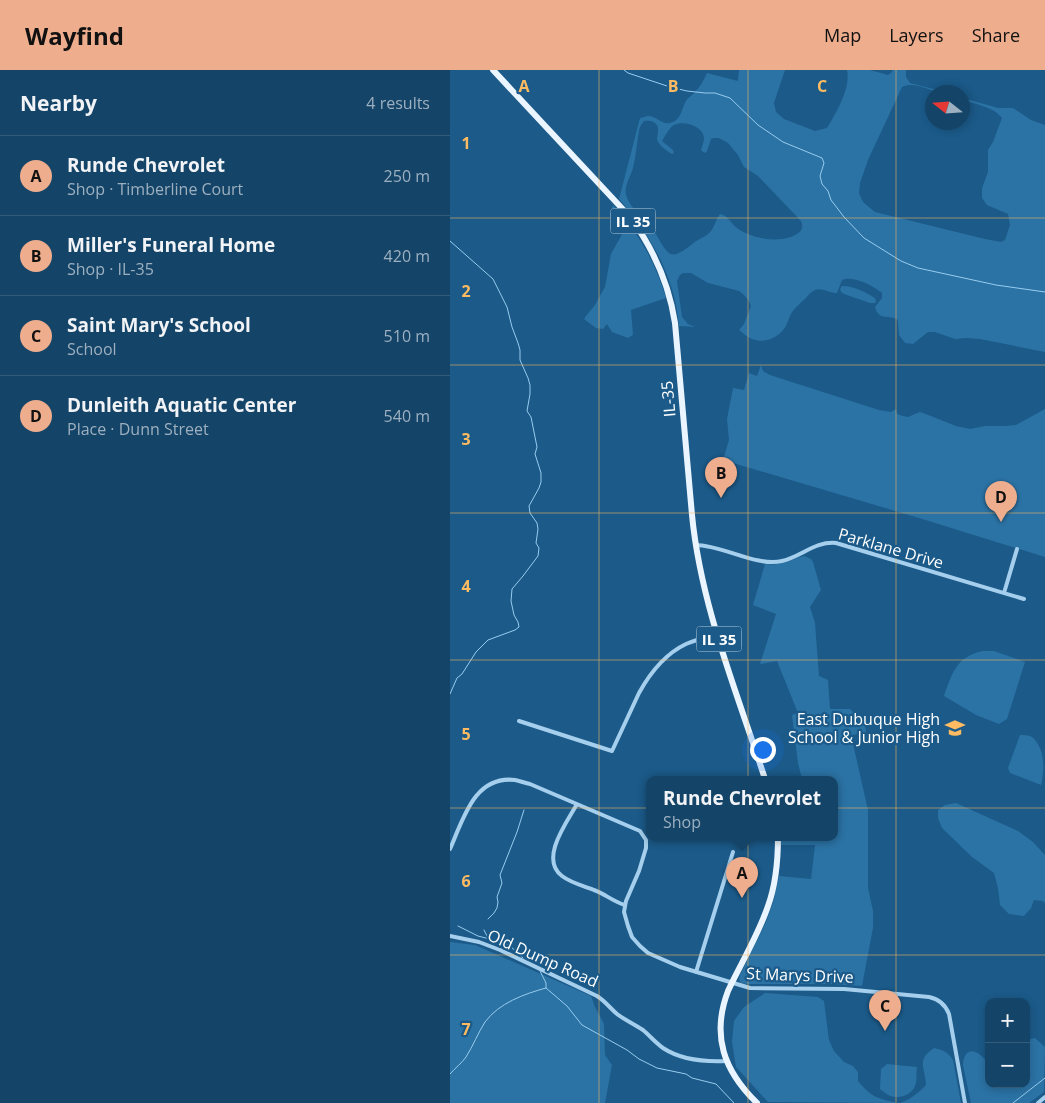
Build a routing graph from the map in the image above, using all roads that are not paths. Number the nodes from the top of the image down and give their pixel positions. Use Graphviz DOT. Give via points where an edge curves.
graph roads {
  1 [pos="493,70"];
  2 [pos="695,545"];
  3 [pos="1017,549"];
  4 [pos="1004,593"];
  5 [pos="1024,599"];
  6 [pos="717,634"];
  7 [pos="520,722"];
  8 [pos="764,776"];
  9 [pos="577,804"];
  10 [pos="778,841"];
  11 [pos="450,849"];
  12 [pos="733,852"];
  13 [pos="625,905"];
  14 [pos="450,936"];
  15 [pos="696,972"];
  16 [pos="732,983"];
  17 [pos="727,1061"];
  18 [pos="1044,1100"];
  19 [pos="757,1103"];
  20 [pos="965,1103"];
  21 [pos="1038,1103"];
  1 -- 2 [label="main road, IL-35 / IL 35" via="631,218 661,270 675,323"];
  2 -- 4 [label="street, Parklane Drive" via="707,545 774,562 820,544 836,543"];
  2 -- 6 [label="main road, IL-35 / IL 35"];
  3 -- 4 [label="street"];
  4 -- 5 [label="street, Parklane Drive"];
  6 -- 7 [label="street" via="685,645 661,663 639,692 612,751"];
  6 -- 8 [label="main road, IL-35 / IL 35"];
  9 -- 11 [label="street" via="515,780 493,783 472,800"];
  9 -- 13 [label="street" via="640,831 645,837 644,853"];
  9 -- 13 [label="street" via="556,844 552,856 554,866 564,878"];
  10 -- 16 [label="main road" via="768,907"];
  12 -- 15 [label="street"];
  13 -- 15 [label="street, St Marys Drive" via="629,931 640,946 667,962"];
  14 -- 17 [label="street, Old Dump Road" via="500,950 597,996 668,1051 700,1060"];
  15 -- 16 [label="street, St Marys Drive"];
  16 -- 17 [label="main road" via="721,1019"];
  16 -- 20 [label="street, St Marys Drive" via="750,988 844,989 936,999 949,1014"];
  17 -- 19 [label="main road" via="739,1083"];
  18 -- 21 [label="street"];
}
